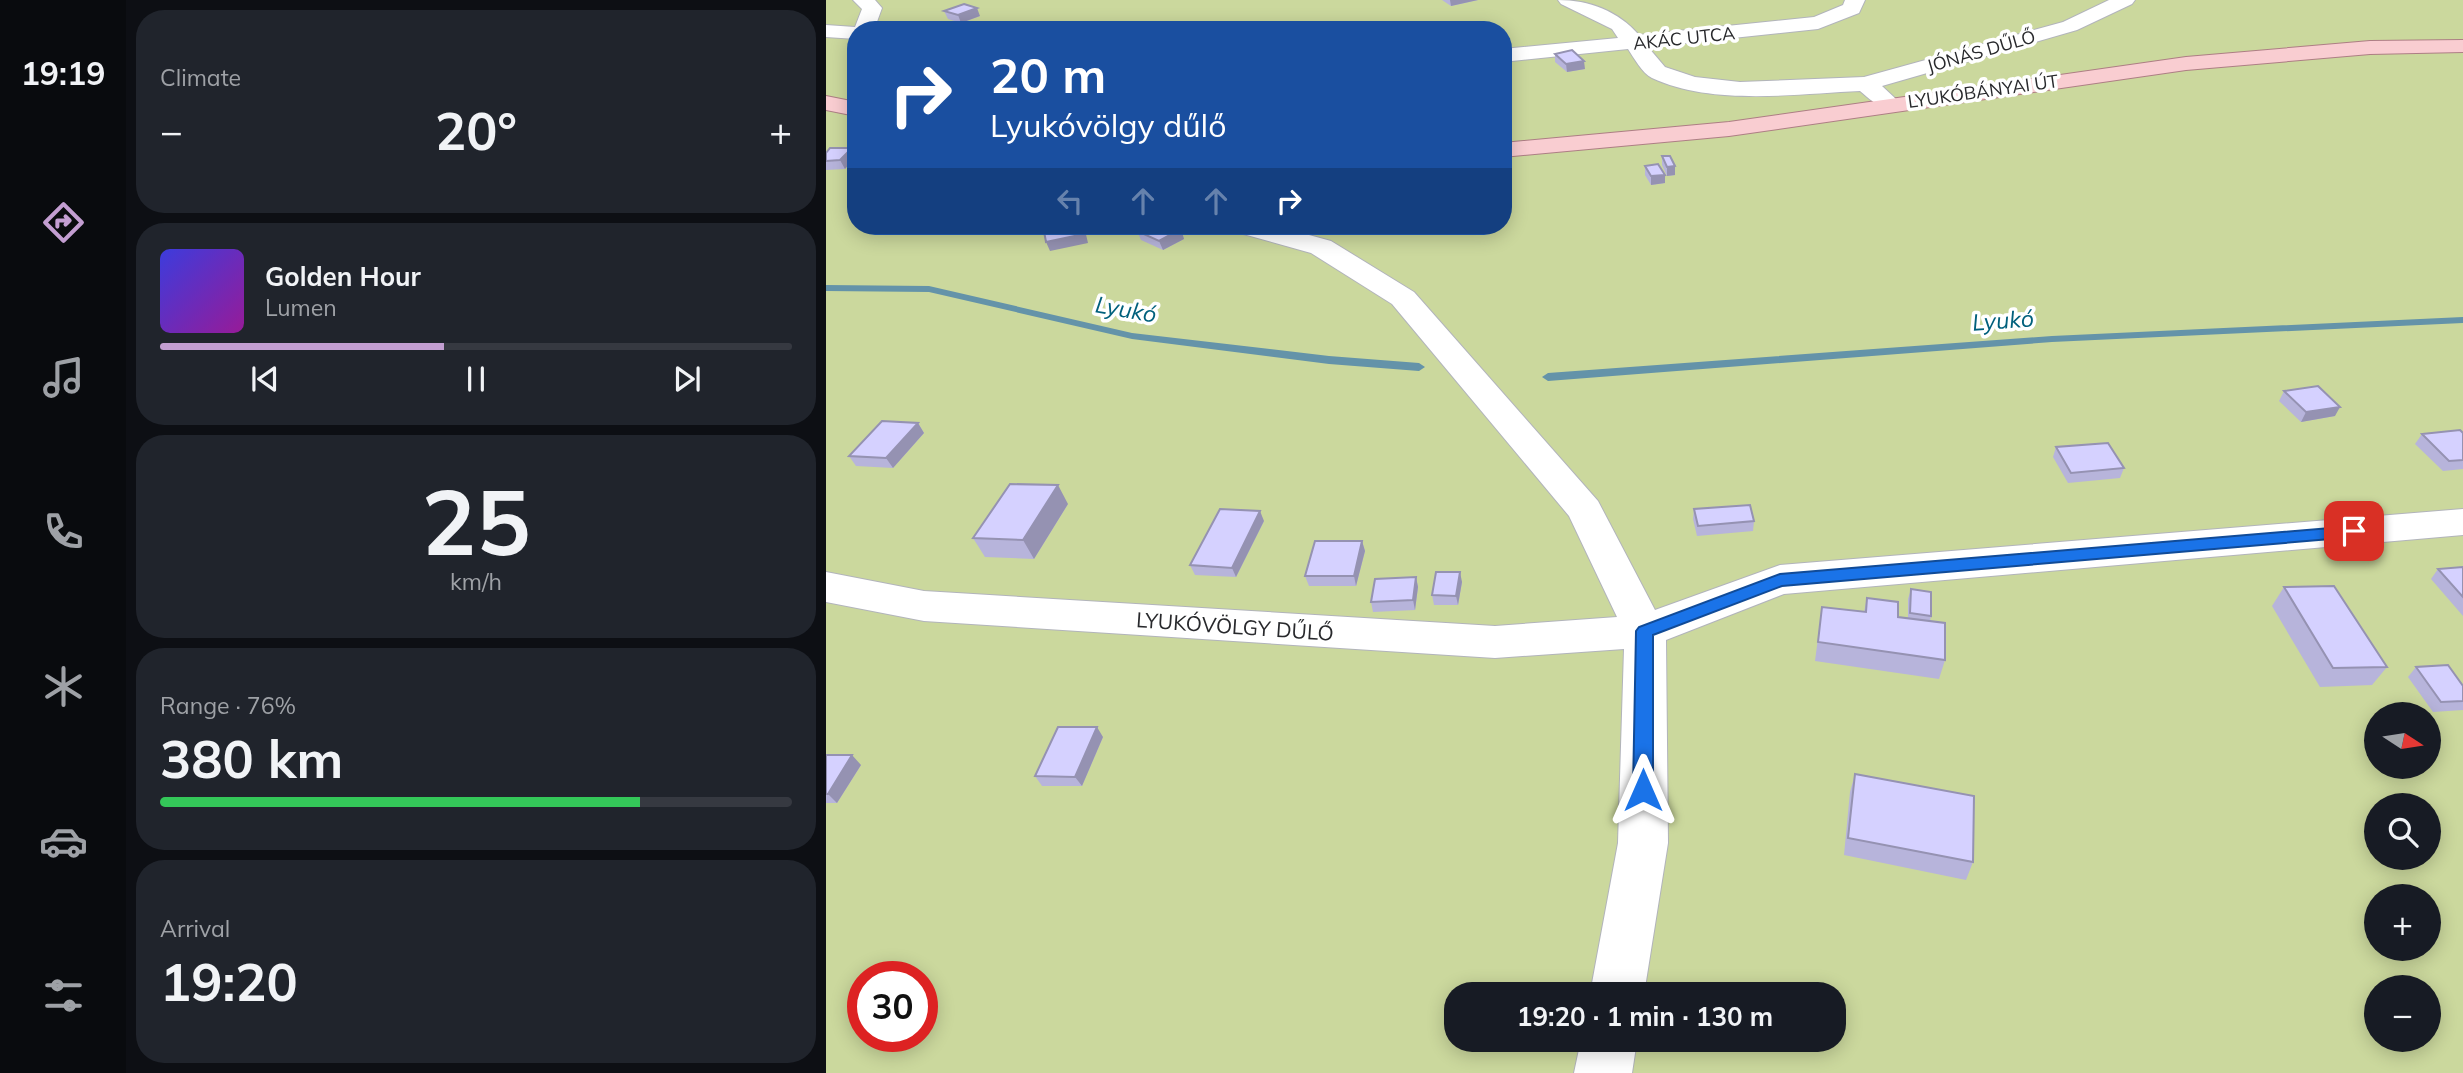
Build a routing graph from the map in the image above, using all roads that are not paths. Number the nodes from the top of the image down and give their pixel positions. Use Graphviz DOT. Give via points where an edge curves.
graph roads {
  1 [pos="863,0"];
  2 [pos="1568,0"];
  3 [pos="1855,0"];
  4 [pos="2125,0"];
  5 [pos="867,21"];
  6 [pos="826,31"];
  7 [pos="847,32"];
  8 [pos="1633,43"];
  9 [pos="2463,46"];
  10 [pos="1512,55"];
  11 [pos="1866,83"];
  12 [pos="826,103"];
  13 [pos="1891,104"];
  14 [pos="847,107"];
  15 [pos="1512,149"];
  16 [pos="1278,235"];
  17 [pos="2463,522"];
  18 [pos="826,587"];
  19 [pos="1645,631"];
  20 [pos="1619,982"];
  21 [pos="1607,1052"];
  22 [pos="1604,1073"];
  1 -- 5 [label="street" via="872,8"];
  2 -- 8 [label="street, JÓNÁS DŰLŐ" via="1619,25"];
  3 -- 8 [label="street, AKÁC UTCA" via="1852,9 1818,23"];
  4 -- 11 [label="street, JÓNÁS DŰLŐ" via="2070,26"];
  6 -- 7 [label="street"];
  8 -- 10 [label="street, AKÁC UTCA"];
  8 -- 11 [label="street, JÓNÁS DŰLŐ" via="1657,72 1692,83 1740,89"];
  9 -- 13 [label="main road, LYUKÓBÁNYAI ÚT" via="2290,52"];
  11 -- 13 [label="street"];
  12 -- 14 [label="main road"];
  13 -- 15 [label="main road, LYUKÓBÁNYAI ÚT" via="1731,129"];
  16 -- 19 [label="street" via="1321,247 1403,298 1585,510"];
  17 -- 19 [label="street, LYUKÓVÖLGY DŰLŐ" via="1780,580"];
  18 -- 19 [label="street, LYUKÓVÖLGY DŰLŐ" via="924,606 1495,642"];
  19 -- 20 [label="street" via="1643,843"];
  21 -- 22 [label="street"];
}
